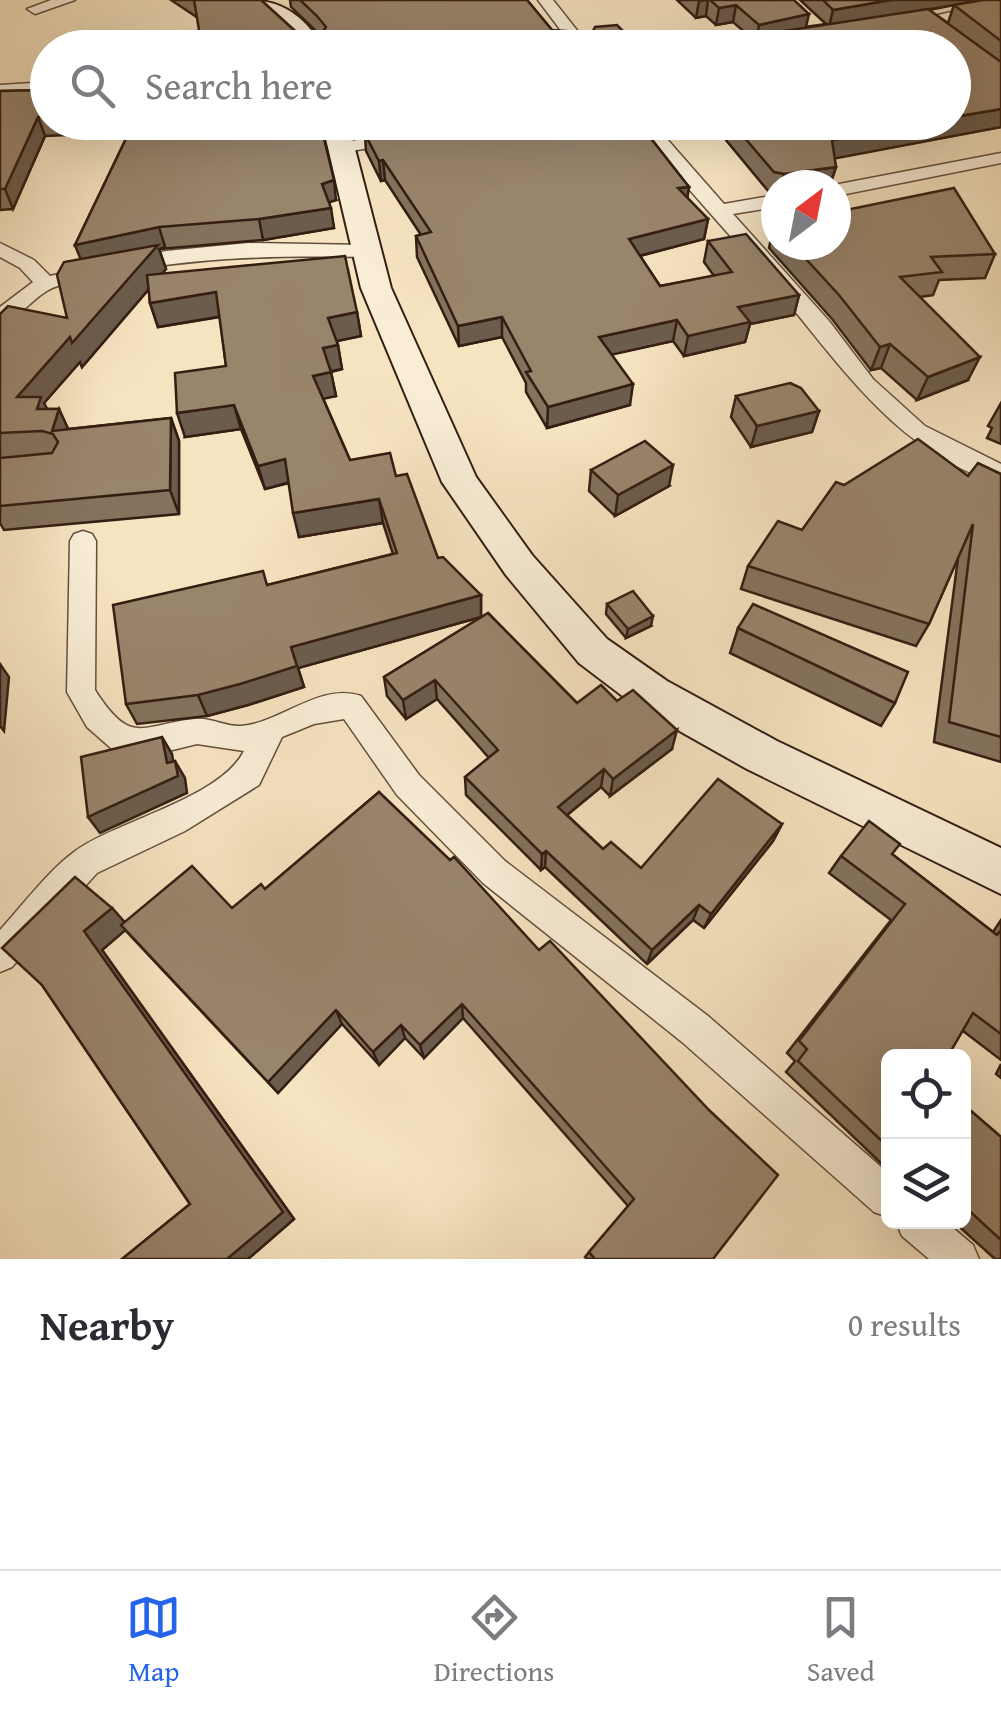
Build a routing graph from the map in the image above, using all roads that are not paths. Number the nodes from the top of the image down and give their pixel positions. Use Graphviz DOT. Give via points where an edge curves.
graph roads {
  1 [pos="68,0"];
  2 [pos="258,0"];
  3 [pos="545,0"];
  4 [pos="1001,6"];
  5 [pos="35,9"];
  6 [pos="929,21"];
  7 [pos="810,23"];
  8 [pos="885,26"];
  9 [pos="298,30"];
  10 [pos="569,30"];
  11 [pos="818,30"];
  12 [pos="942,30"];
  13 [pos="30,88"];
  14 [pos="0,90"];
  15 [pos="338,140"];
  16 [pos="658,140"];
  17 [pos="1001,158"];
  18 [pos="851,187"];
  19 [pos="761,204"];
  20 [pos="722,210"];
  21 [pos="0,249"];
  22 [pos="366,251"];
  23 [pos="45,283"];
  24 [pos="0,316"];
  25 [pos="1001,476"];
  26 [pos="83,541"];
  27 [pos="270,730"];
  28 [pos="1001,872"];
  29 [pos="0,955"];
  30 [pos="881,1192"];
  31 [pos="924,1229"];
  32 [pos="959,1259"];
  1 -- 5 [label="street"];
  2 -- 9 [label="street"];
  3 -- 10 [label="street"];
  4 -- 6 [label="street"];
  6 -- 8 [label="street"];
  6 -- 12 [label="street"];
  7 -- 11 [label="street"];
  13 -- 14 [label="street"];
  15 -- 22 [label="street"];
  16 -- 20 [label="street"];
  17 -- 18 [label="street"];
  19 -- 20 [label="street"];
  20 -- 25 [label="street" via="865,384 917,432"];
  21 -- 23 [label="street"];
  22 -- 23 [label="street" via="166,256"];
  22 -- 28 [label="street" via="460,482 593,650 652,694 746,746"];
  23 -- 24 [label="street"];
  26 -- 27 [label="street" via="81,692 97,718 122,740 148,743 197,731 242,738"];
  27 -- 29 [label="street" via="248,776 174,821 86,862"];
  27 -- 30 [label="street" via="350,705 408,786 494,872 695,1029"];
  31 -- 32 [label="street"];
}
